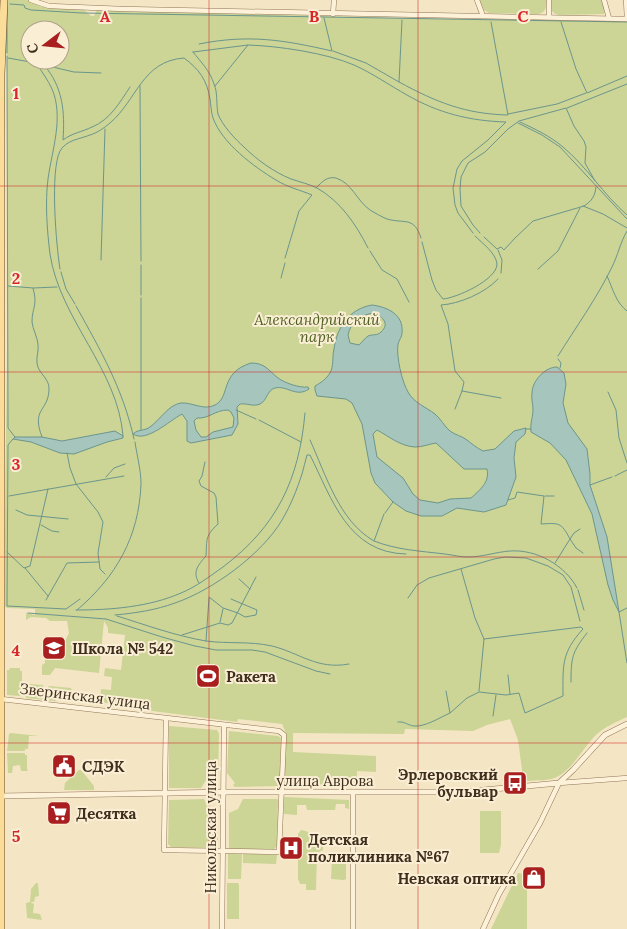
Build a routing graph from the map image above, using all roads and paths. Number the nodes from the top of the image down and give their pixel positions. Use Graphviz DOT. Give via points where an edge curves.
graph roads {
  1 [pos="4,0"];
  2 [pos="31,0"];
  3 [pos="334,0"];
  4 [pos="477,0"];
  5 [pos="549,0"];
  6 [pos="604,0"];
  7 [pos="626,0"];
  8 [pos="333,14"];
  9 [pos="483,16"];
  10 [pos="548,17"];
  11 [pos="609,18"];
  12 [pos="627,18"];
  13 [pos="1,699"];
  14 [pos="166,718"];
  15 [pos="627,724"];
  16 [pos="224,725"];
  17 [pos="627,778"];
  18 [pos="559,783"];
  19 [pos="282,792"];
  20 [pos="353,792"];
  21 [pos="223,793"];
  22 [pos="165,794"];
  23 [pos="0,796"];
  24 [pos="222,851"];
  25 [pos="1,929"];
  26 [pos="222,929"];
  27 [pos="353,929"];
  28 [pos="483,929"];
  1 -- 13 [label="main road" via="1,74"];
  2 -- 8 [label="street" via="56,6"];
  3 -- 8 [label="street"];
  4 -- 9 [label="street"];
  5 -- 10 [label="street"];
  6 -- 11 [label="street"];
  7 -- 12 [label="street"];
  8 -- 9 [label="street"];
  9 -- 10 [label="street"];
  10 -- 11 [label="street"];
  11 -- 12 [label="street"];
  13 -- 14 [label="street, Зверинская улица"];
  13 -- 23 [label="main road"];
  14 -- 16 [label="street, Зверинская улица"];
  14 -- 22 [label="street"];
  15 -- 18 [label="street" via="603,737"];
  16 -- 19 [label="street, Зверинская улица" via="280,731 284,735"];
  16 -- 21 [label="street, Никольская улица"];
  17 -- 18 [label="street"];
  18 -- 20 [label="street, улица Аврова" via="462,792"];
  18 -- 28 [label="street"];
  19 -- 20 [label="street, улица Аврова"];
  19 -- 21 [label="street, улица Аврова"];
  19 -- 24 [label="street" via="279,852"];
  20 -- 27 [label="street"];
  21 -- 22 [label="street, улица Аврова"];
  21 -- 24 [label="street, Никольская улица"];
  22 -- 23 [label="street, улица Аврова"];
  22 -- 24 [label="street" via="164,850"];
  23 -- 25 [label="main road"];
  24 -- 26 [label="street, Никольская улица"];
}
